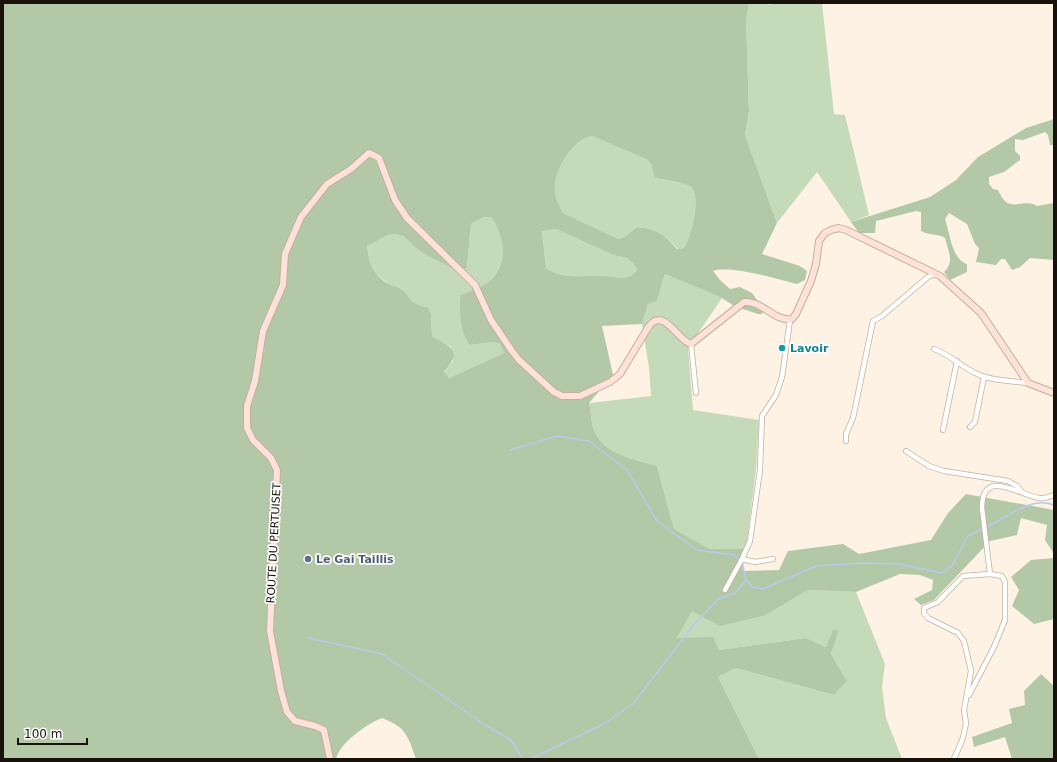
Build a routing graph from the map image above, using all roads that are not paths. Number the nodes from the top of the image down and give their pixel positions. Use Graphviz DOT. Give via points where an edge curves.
graph roads {
  1 [pos="935,274"];
  2 [pos="792,319"];
  3 [pos="691,344"];
  4 [pos="934,349"];
  5 [pos="957,361"];
  6 [pos="984,377"];
  7 [pos="1028,383"];
  8 [pos="696,393"];
  9 [pos="1054,393"];
  10 [pos="970,427"];
  11 [pos="943,430"];
  12 [pos="846,441"];
  13 [pos="906,451"];
  14 [pos="1022,492"];
  15 [pos="1054,495"];
  16 [pos="773,559"];
  17 [pos="741,560"];
  18 [pos="990,574"];
  19 [pos="725,590"];
  20 [pos="966,700"];
  21 [pos="330,759"];
  22 [pos="954,759"];
  1 -- 2 [label="street" via="846,230 831,230 819,241 812,276"];
  1 -- 7 [label="street" via="981,313"];
  1 -- 12 [label="street" via="872,321"];
  2 -- 3 [label="street" via="781,317 756,304 744,302"];
  2 -- 17 [label="street" via="782,377 776,395 762,416 760,470 750,541"];
  3 -- 8 [label="street"];
  3 -- 21 [label="street, ROUTE DU PERTUISET" via="669,325 661,321 652,322 620,374 586,395 562,396 549,388 520,360 491,320 475,285 407,218 395,200 379,158 369,152 350,170 327,184 301,217 288,245 283,285 262,331 255,381 247,406 246,419 253,440 271,458 277,470 270,632 284,706 295,721 324,730"];
  4 -- 5 [label="street"];
  5 -- 6 [label="street"];
  5 -- 11 [label="street"];
  6 -- 7 [label="street"];
  6 -- 10 [label="street" via="975,422"];
  7 -- 9 [label="street"];
  13 -- 14 [label="street" via="929,466 944,471 1008,481"];
  14 -- 15 [label="street" via="1040,498"];
  14 -- 18 [label="street" via="996,485 984,496 982,508"];
  16 -- 17 [label="street" via="755,562"];
  17 -- 19 [label="street"];
  18 -- 20 [label="street" via="1002,576 1005,582 1005,620"];
  18 -- 20 [label="street" via="963,576 938,602 924,608 928,618 958,633 964,641 971,671"];
  20 -- 22 [label="street" via="966,723"];
}
